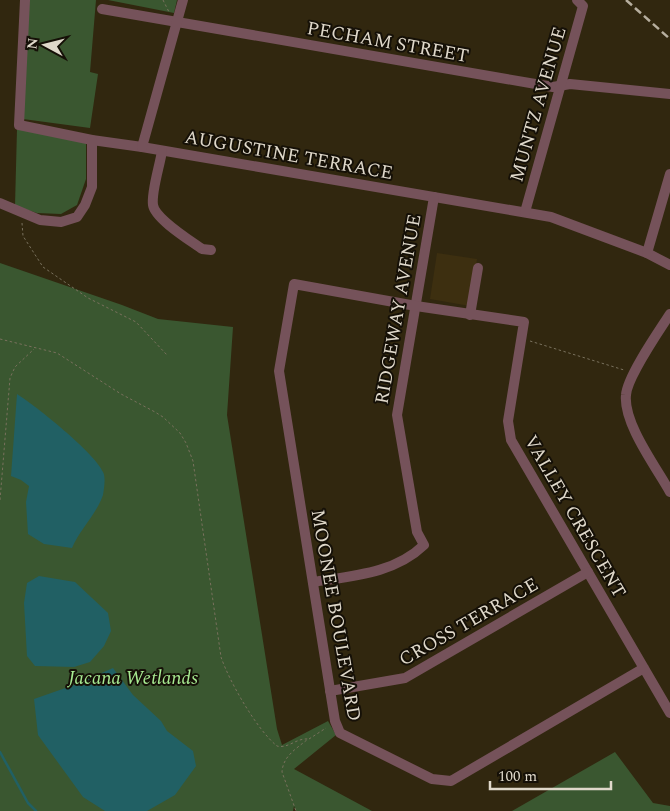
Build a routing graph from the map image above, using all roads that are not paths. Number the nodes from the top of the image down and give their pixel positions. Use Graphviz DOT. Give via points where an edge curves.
graph roads {
  1 [pos="25,0"];
  2 [pos="183,0"];
  3 [pos="580,3"];
  4 [pos="102,9"];
  5 [pos="174,19"];
  6 [pos="562,86"];
  7 [pos="670,94"];
  8 [pos="92,140"];
  9 [pos="142,147"];
  10 [pos="162,151"];
  11 [pos="670,174"];
  12 [pos="434,197"];
  13 [pos="0,203"];
  14 [pos="525,212"];
  15 [pos="211,250"];
  16 [pos="647,253"];
  17 [pos="670,265"];
  18 [pos="478,268"];
  19 [pos="416,306"];
  20 [pos="670,314"];
  21 [pos="470,315"];
  22 [pos="670,492"];
  23 [pos="588,572"];
  24 [pos="313,582"];
  25 [pos="644,668"];
  26 [pos="330,691"];
  27 [pos="670,713"];
  1 -- 8 [label="street, AUGUSTINE TERRACE" via="19,125"];
  2 -- 5 [label="street"];
  3 -- 6 [label="street, MUNTZ AVENUE"];
  4 -- 5 [label="street, PECHAM STREET"];
  5 -- 6 [label="street, PECHAM STREET" via="553,87"];
  5 -- 9 [label="street"];
  6 -- 7 [label="street, PECHAM STREET" via="570,84"];
  6 -- 14 [label="street, MUNTZ AVENUE"];
  8 -- 9 [label="street, AUGUSTINE TERRACE"];
  8 -- 13 [label="street" via="92,187 77,217 61,222 40,220"];
  9 -- 10 [label="street, AUGUSTINE TERRACE"];
  10 -- 12 [label="street, AUGUSTINE TERRACE"];
  10 -- 15 [label="street" via="152,206 159,216 202,250"];
  11 -- 16 [label="street"];
  12 -- 14 [label="street, AUGUSTINE TERRACE"];
  12 -- 19 [label="street, RIDGEWAY AVENUE"];
  14 -- 16 [label="street, AUGUSTINE TERRACE" via="551,217"];
  16 -- 17 [label="street, AUGUSTINE TERRACE"];
  18 -- 21 [label="street"];
  19 -- 21 [label="street"];
  19 -- 24 [label="street, RIDGEWAY AVENUE" via="397,415 417,532 424,545 376,572"];
  19 -- 24 [label="street, MOONEE BOULEVARD" via="294,284 279,370"];
  20 -- 22 [label="street" via="630,381 626,394 626,412 631,425"];
  21 -- 23 [label="street, VALLEY CRESCENT" via="524,322 508,421 511,440"];
  23 -- 25 [label="street, VALLEY CRESCENT"];
  23 -- 26 [label="street, CROSS TERRACE" via="405,678"];
  24 -- 26 [label="street, MOONEE BOULEVARD"];
  25 -- 26 [label="street, MOONEE BOULEVARD" via="451,781 432,779 340,733"];
  25 -- 27 [label="street, VALLEY CRESCENT"];
}
